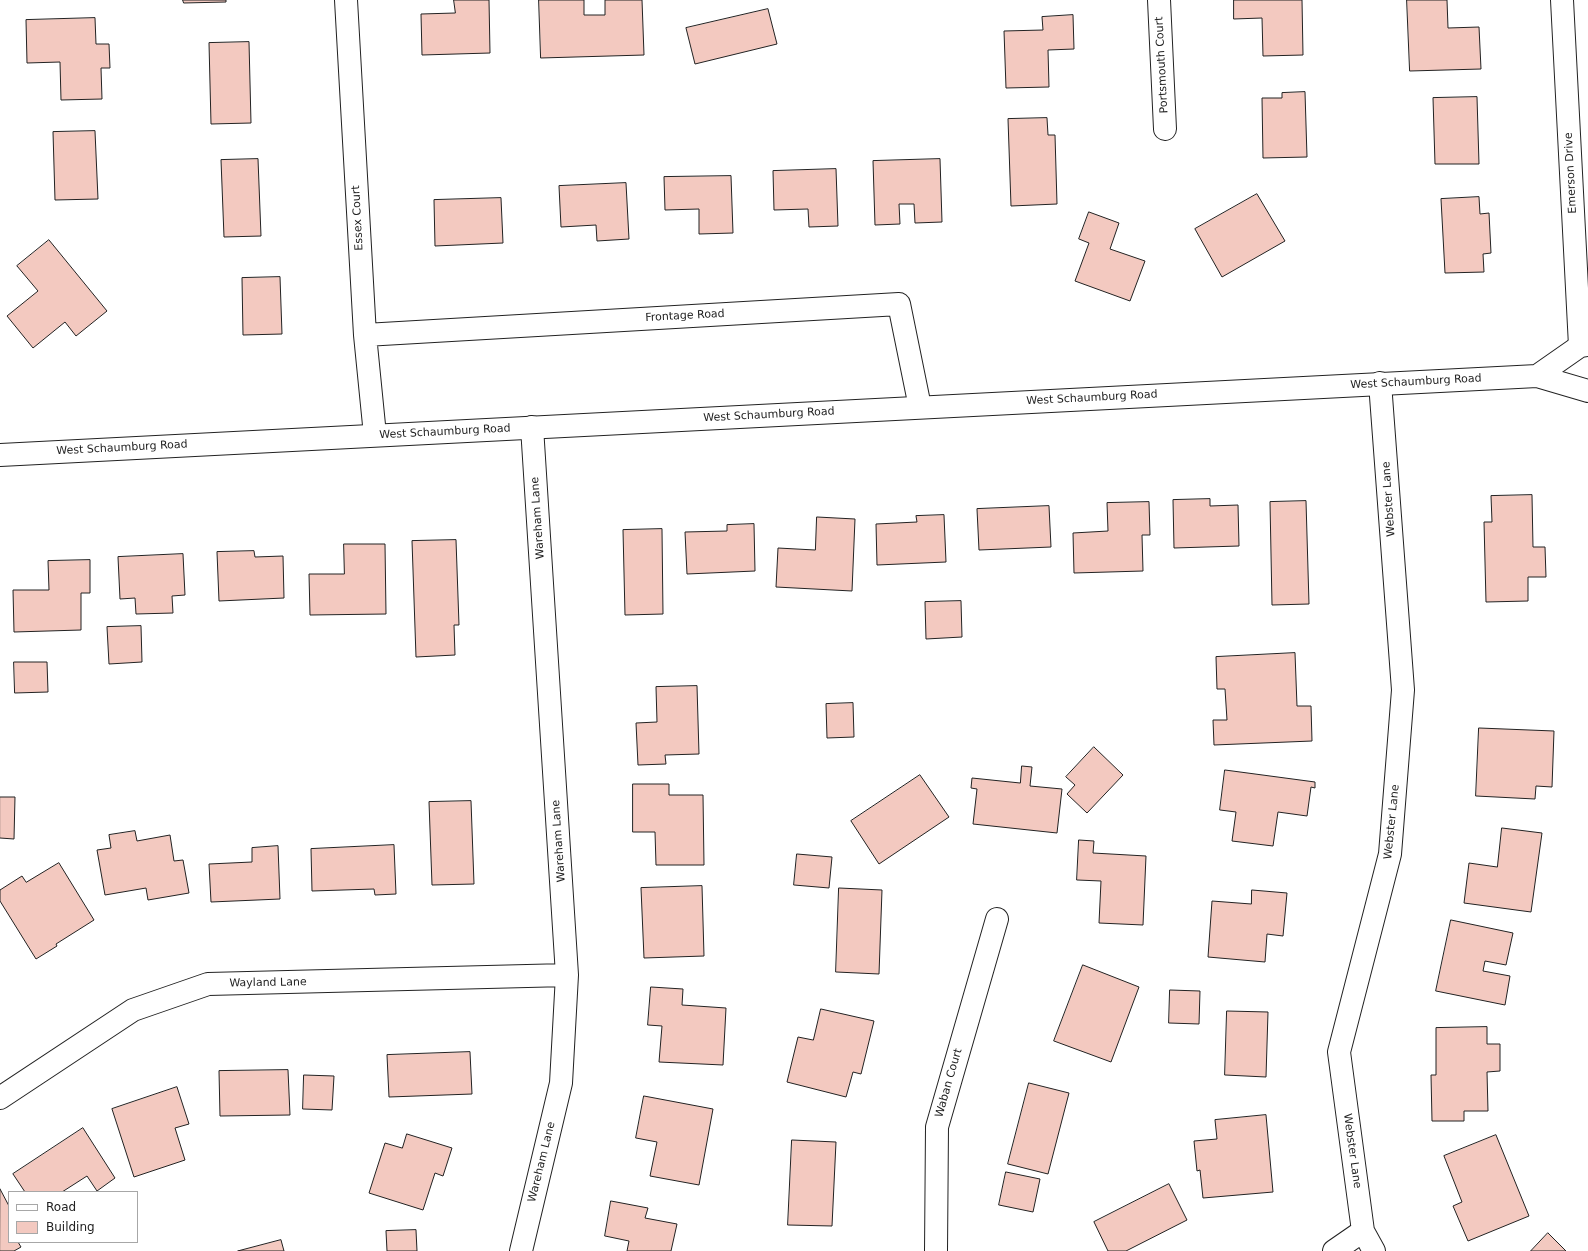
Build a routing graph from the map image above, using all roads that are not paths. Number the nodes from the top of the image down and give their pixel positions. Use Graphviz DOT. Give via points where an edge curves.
graph roads {
  1 [pos="346,0"];
  2 [pos="1159,0"];
  3 [pos="1562,0"];
  4 [pos="1165,129"];
  5 [pos="365,335"];
  6 [pos="1584,345"];
  7 [pos="1537,376"];
  8 [pos="1380,384"];
  9 [pos="1588,391"];
  10 [pos="920,408"];
  11 [pos="532,427"];
  12 [pos="375,435"];
  13 [pos="0,455"];
  14 [pos="997,919"];
  15 [pos="567,975"];
  16 [pos="1,1096"];
  17 [pos="1363,1231"];
  18 [pos="521,1251"];
  19 [pos="936,1251"];
  20 [pos="1334,1251"];
  21 [pos="1374,1251"];
  1 -- 5 [label="street, Essex Court"];
  2 -- 4 [label="street, Portsmouth Court"];
  3 -- 6 [label="street, Emerson Drive"];
  5 -- 10 [label="street, Frontage Road" via="899,304"];
  5 -- 12 [label="street, Essex Court"];
  6 -- 7 [label="street"];
  7 -- 8 [label="street, West Schaumburg Road"];
  7 -- 9 [label="street, West Schaumburg Road"];
  8 -- 10 [label="street, West Schaumburg Road"];
  8 -- 17 [label="street, Webster Lane" via="1403,690 1390,854 1339,1052"];
  10 -- 11 [label="street, West Schaumburg Road"];
  11 -- 12 [label="street, West Schaumburg Road"];
  11 -- 15 [label="street, Wareham Lane"];
  12 -- 13 [label="street, West Schaumburg Road"];
  14 -- 19 [label="street, Waban Court" via="936,1127"];
  15 -- 16 [label="street, Wayland Lane" via="208,984 133,1010"];
  15 -- 18 [label="street, Wareham Lane" via="561,1083"];
  17 -- 20 [label="street"];
  17 -- 21 [label="street, Webster Lane"];
}
